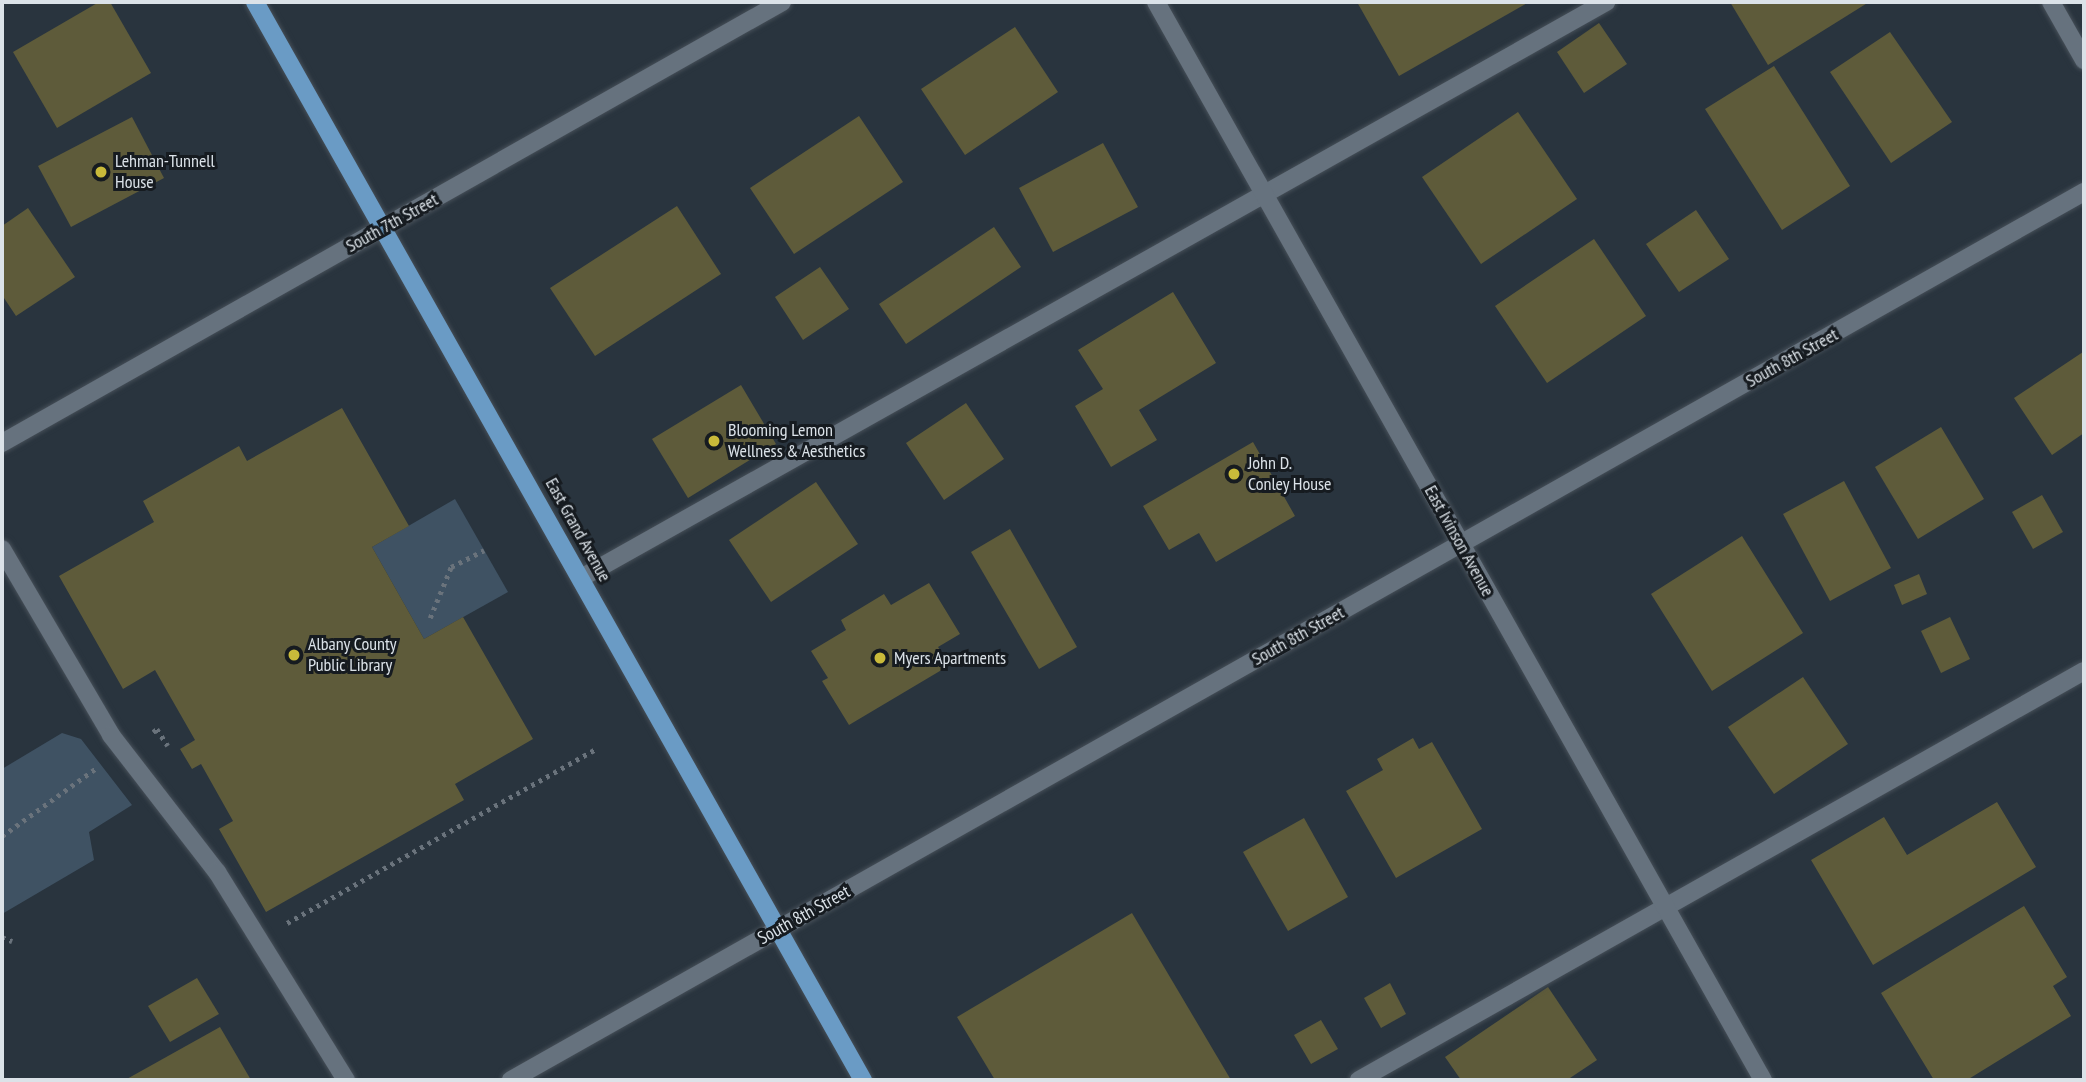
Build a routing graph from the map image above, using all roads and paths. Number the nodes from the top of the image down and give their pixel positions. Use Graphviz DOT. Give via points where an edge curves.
graph roads {
  1 [pos="255,2"];
  2 [pos="782,2"];
  3 [pos="1156,2"];
  4 [pos="1606,2"];
  5 [pos="2051,2"];
  6 [pos="2084,60"];
  7 [pos="2084,192"];
  8 [pos="1265,195"];
  9 [pos="383,228"];
  10 [pos="2,443"];
  11 [pos="1461,544"];
  12 [pos="2,550"];
  13 [pos="484,550"];
  14 [pos="581,578"];
  15 [pos="430,618"];
  16 [pos="2084,671"];
  17 [pos="111,735"];
  18 [pos="144,737"];
  19 [pos="597,748"];
  20 [pos="171,752"];
  21 [pos="2,835"];
  22 [pos="1665,907"];
  23 [pos="284,924"];
  24 [pos="779,929"];
  25 [pos="2,937"];
  26 [pos="12,941"];
  27 [pos="346,1080"];
  28 [pos="511,1080"];
  29 [pos="863,1080"];
  30 [pos="1359,1080"];
  31 [pos="1763,1080"];
  1 -- 9 [label="main road, East Grand Avenue"];
  2 -- 9 [label="street, South 7th Street"];
  3 -- 8 [label="street, East Ivinson Avenue"];
  4 -- 8 [label="street"];
  5 -- 6 [label="street"];
  7 -- 11 [label="street, South 8th Street"];
  8 -- 11 [label="street, East Ivinson Avenue"];
  8 -- 14 [label="street"];
  9 -- 10 [label="street, South 7th Street"];
  9 -- 14 [label="main road, East Grand Avenue"];
  11 -- 22 [label="street, East Ivinson Avenue"];
  11 -- 24 [label="street, South 8th Street"];
  12 -- 17 [label="street"];
  13 -- 15 [label="path" via="451,567"];
  14 -- 24 [label="main road, East Grand Avenue"];
  16 -- 22 [label="street"];
  17 -- 21 [label="path" via="98,767"];
  17 -- 27 [label="street" via="218,872"];
  18 -- 20 [label="path" via="158,729"];
  19 -- 23 [label="path"];
  22 -- 30 [label="street"];
  22 -- 31 [label="street, East Ivinson Avenue"];
  24 -- 28 [label="street, South 8th Street"];
  24 -- 29 [label="main road, East Grand Avenue"];
  25 -- 26 [label="path"];
}
